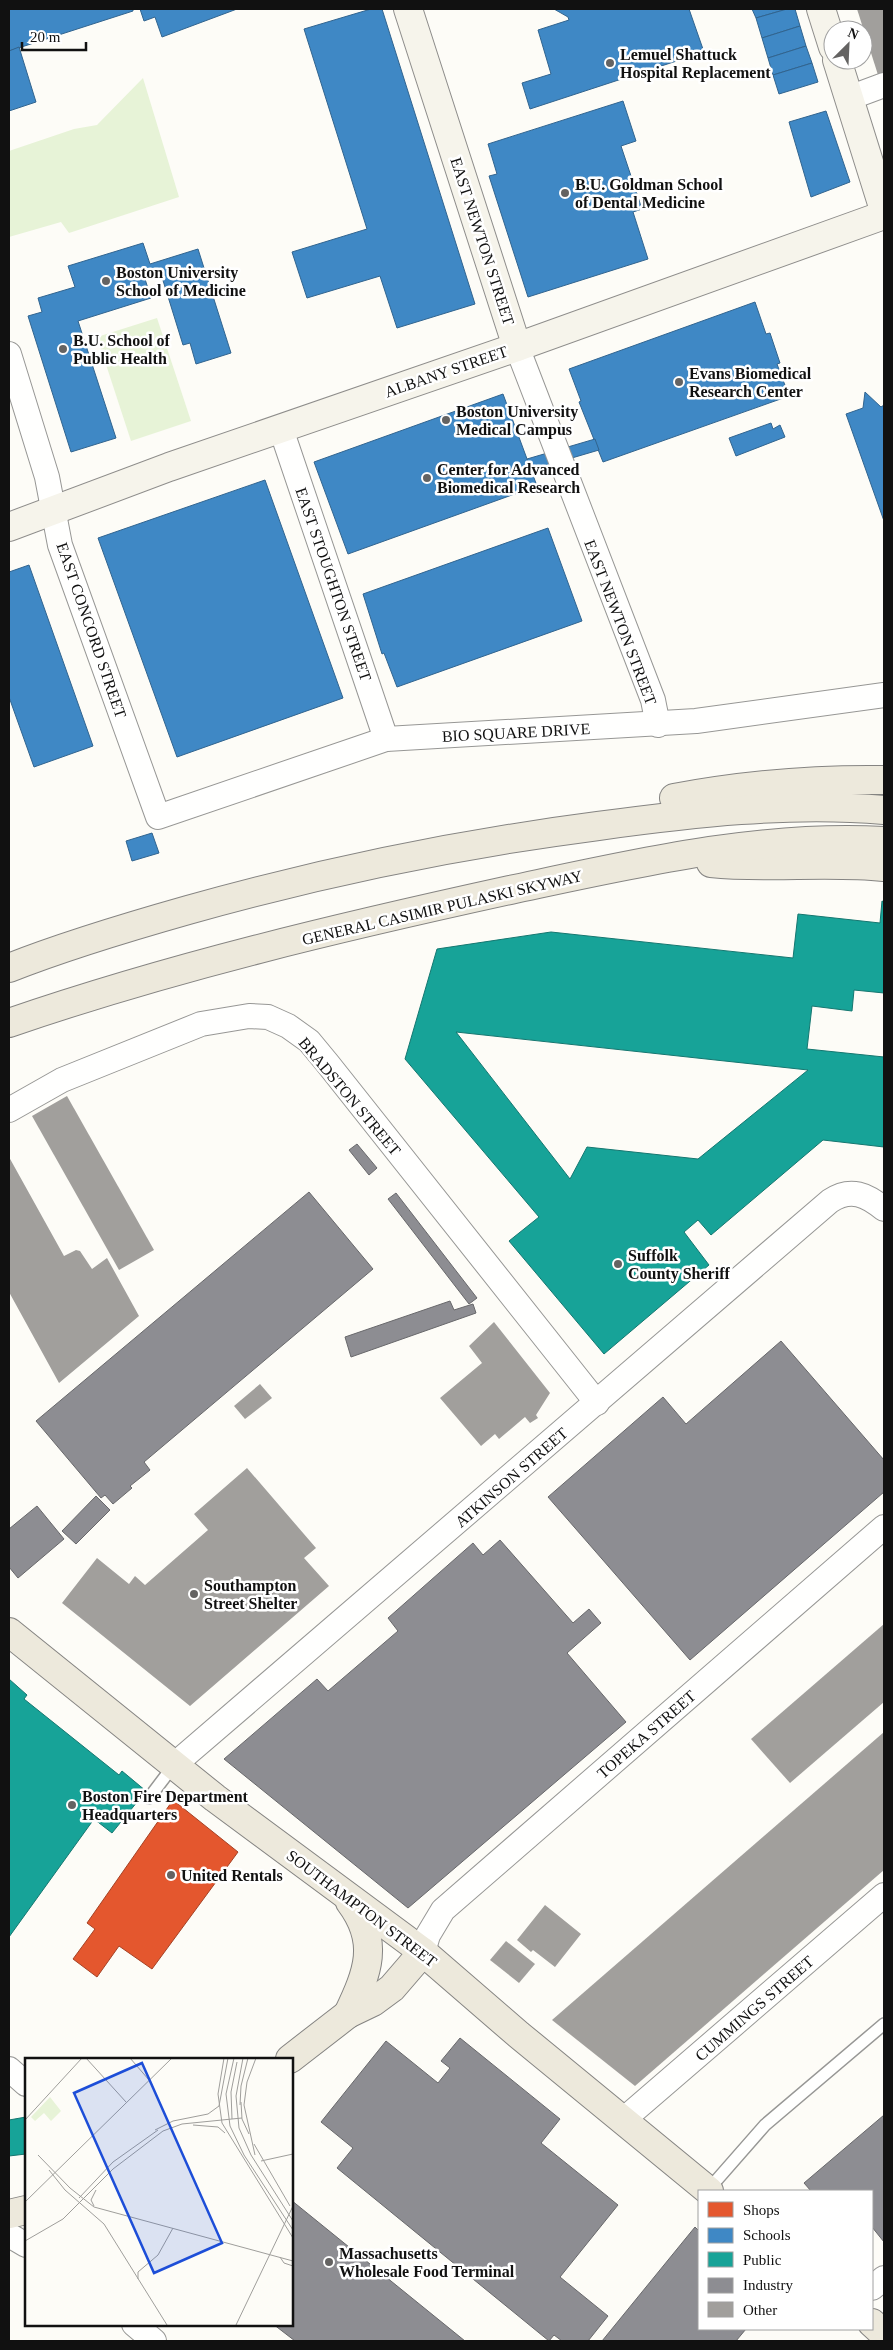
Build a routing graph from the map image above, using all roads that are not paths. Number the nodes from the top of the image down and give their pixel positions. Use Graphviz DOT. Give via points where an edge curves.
graph roads {
  1 [pos="408,9"];
  2 [pos="840,70"];
  3 [pos="884,85"];
  4 [pos="849,98"];
  5 [pos="884,210"];
  6 [pos="884,215"];
  7 [pos="517,347"];
  8 [pos="9,354"];
  9 [pos="281,429"];
  10 [pos="55,509"];
  11 [pos="9,527"];
  12 [pos="884,695"];
  13 [pos="658,725"];
  14 [pos="386,739"];
  15 [pos="884,780"];
  16 [pos="884,810"];
  17 [pos="158,817"];
  18 [pos="549,832"];
  19 [pos="884,841"];
  20 [pos="670,858"];
  21 [pos="884,867"];
  22 [pos="9,968"];
  23 [pos="15,1022"];
  24 [pos="9,1110"];
  25 [pos="884,1209"];
  26 [pos="597,1403"];
  27 [pos="884,1527"];
  28 [pos="9,1632"];
  29 [pos="174,1765"];
  30 [pos="149,1798"];
  31 [pos="342,1890"];
  32 [pos="884,1896"];
  33 [pos="423,1952"];
  34 [pos="348,2014"];
  35 [pos="884,2024"];
  36 [pos="291,2058"];
  37 [pos="9,2069"];
  38 [pos="25,2083"];
  39 [pos="623,2120"];
  40 [pos="708,2190"];
  41 [pos="710,2190"];
  42 [pos="25,2210"];
  43 [pos="9,2214"];
  44 [pos="9,2235"];
  45 [pos="25,2244"];
  46 [pos="884,2278"];
  47 [pos="873,2287"];
  48 [pos="135,2325"];
  49 [pos="873,2325"];
  50 [pos="884,2334"];
  51 [pos="154,2341"];
  1 -- 7 [label="main road, EAST NEWTON STREET"];
  2 -- 4 [label="main road"];
  3 -- 4 [label="street"];
  4 -- 5 [label="main road"];
  6 -- 7 [label="main road, ALBANY STREET"];
  7 -- 9 [label="main road, ALBANY STREET"];
  7 -- 13 [label="street, EAST NEWTON STREET" via="652,700"];
  8 -- 10 [label="street, EAST CONCORD STREET"];
  9 -- 10 [label="main road, ALBANY STREET"];
  9 -- 14 [label="street, EAST STOUGHTON STREET"];
  10 -- 11 [label="main road, ALBANY STREET"];
  10 -- 17 [label="street, EAST CONCORD STREET" via="60,545"];
  12 -- 13 [label="street, BIO SQUARE DRIVE"];
  13 -- 14 [label="street, BIO SQUARE DRIVE"];
  14 -- 17 [label="street, BIO SQUARE DRIVE"];
  15 -- 18 [label="main road" via="793,782 680,797 640,805"];
  16 -- 18 [label="main road" via="751,808"];
  18 -- 22 [label="main road" via="399,858 261,890 91,939"];
  19 -- 20 [label="main road, GENERAL CASIMIR PULASKI SKYWAY" via="781,843"];
  20 -- 21 [label="main road" via="744,866 810,863"];
  20 -- 23 [label="main road, GENERAL CASIMIR PULASKI SKYWAY" via="354,925 124,986"];
  24 -- 26 [label="street, BRADSTON STREET" via="62,1080 201,1024 249,1016 268,1017 288,1026 309,1041 328,1064"];
  25 -- 26 [label="street, ATKINSON STREET" via="865,1195 849,1193 830,1200"];
  26 -- 29 [label="street, ATKINSON STREET"];
  27 -- 33 [label="street, TOPEKA STREET" via="443,1910 428,1935"];
  28 -- 29 [label="main road, SOUTHAMPTON STREET"];
  29 -- 30 [label="lane"];
  29 -- 31 [label="main road, SOUTHAMPTON STREET"];
  31 -- 33 [label="main road, SOUTHAMPTON STREET"];
  31 -- 34 [label="main road" via="360,1915 368,1934 369,1954 366,1972"];
  32 -- 39 [label="street, CUMMINGS STREET"];
  33 -- 34 [label="main road" via="392,1988"];
  33 -- 39 [label="main road, SOUTHAMPTON STREET"];
  34 -- 36 [label="main road"];
  35 -- 41 [label="lane" via="765,2125"];
  37 -- 38 [label="street"];
  39 -- 40 [label="main road, SOUTHAMPTON STREET"];
  42 -- 43 [label="main road"];
  44 -- 45 [label="street"];
  46 -- 47 [label="street"];
  48 -- 51 [label="street"];
  49 -- 50 [label="main road"];
}
